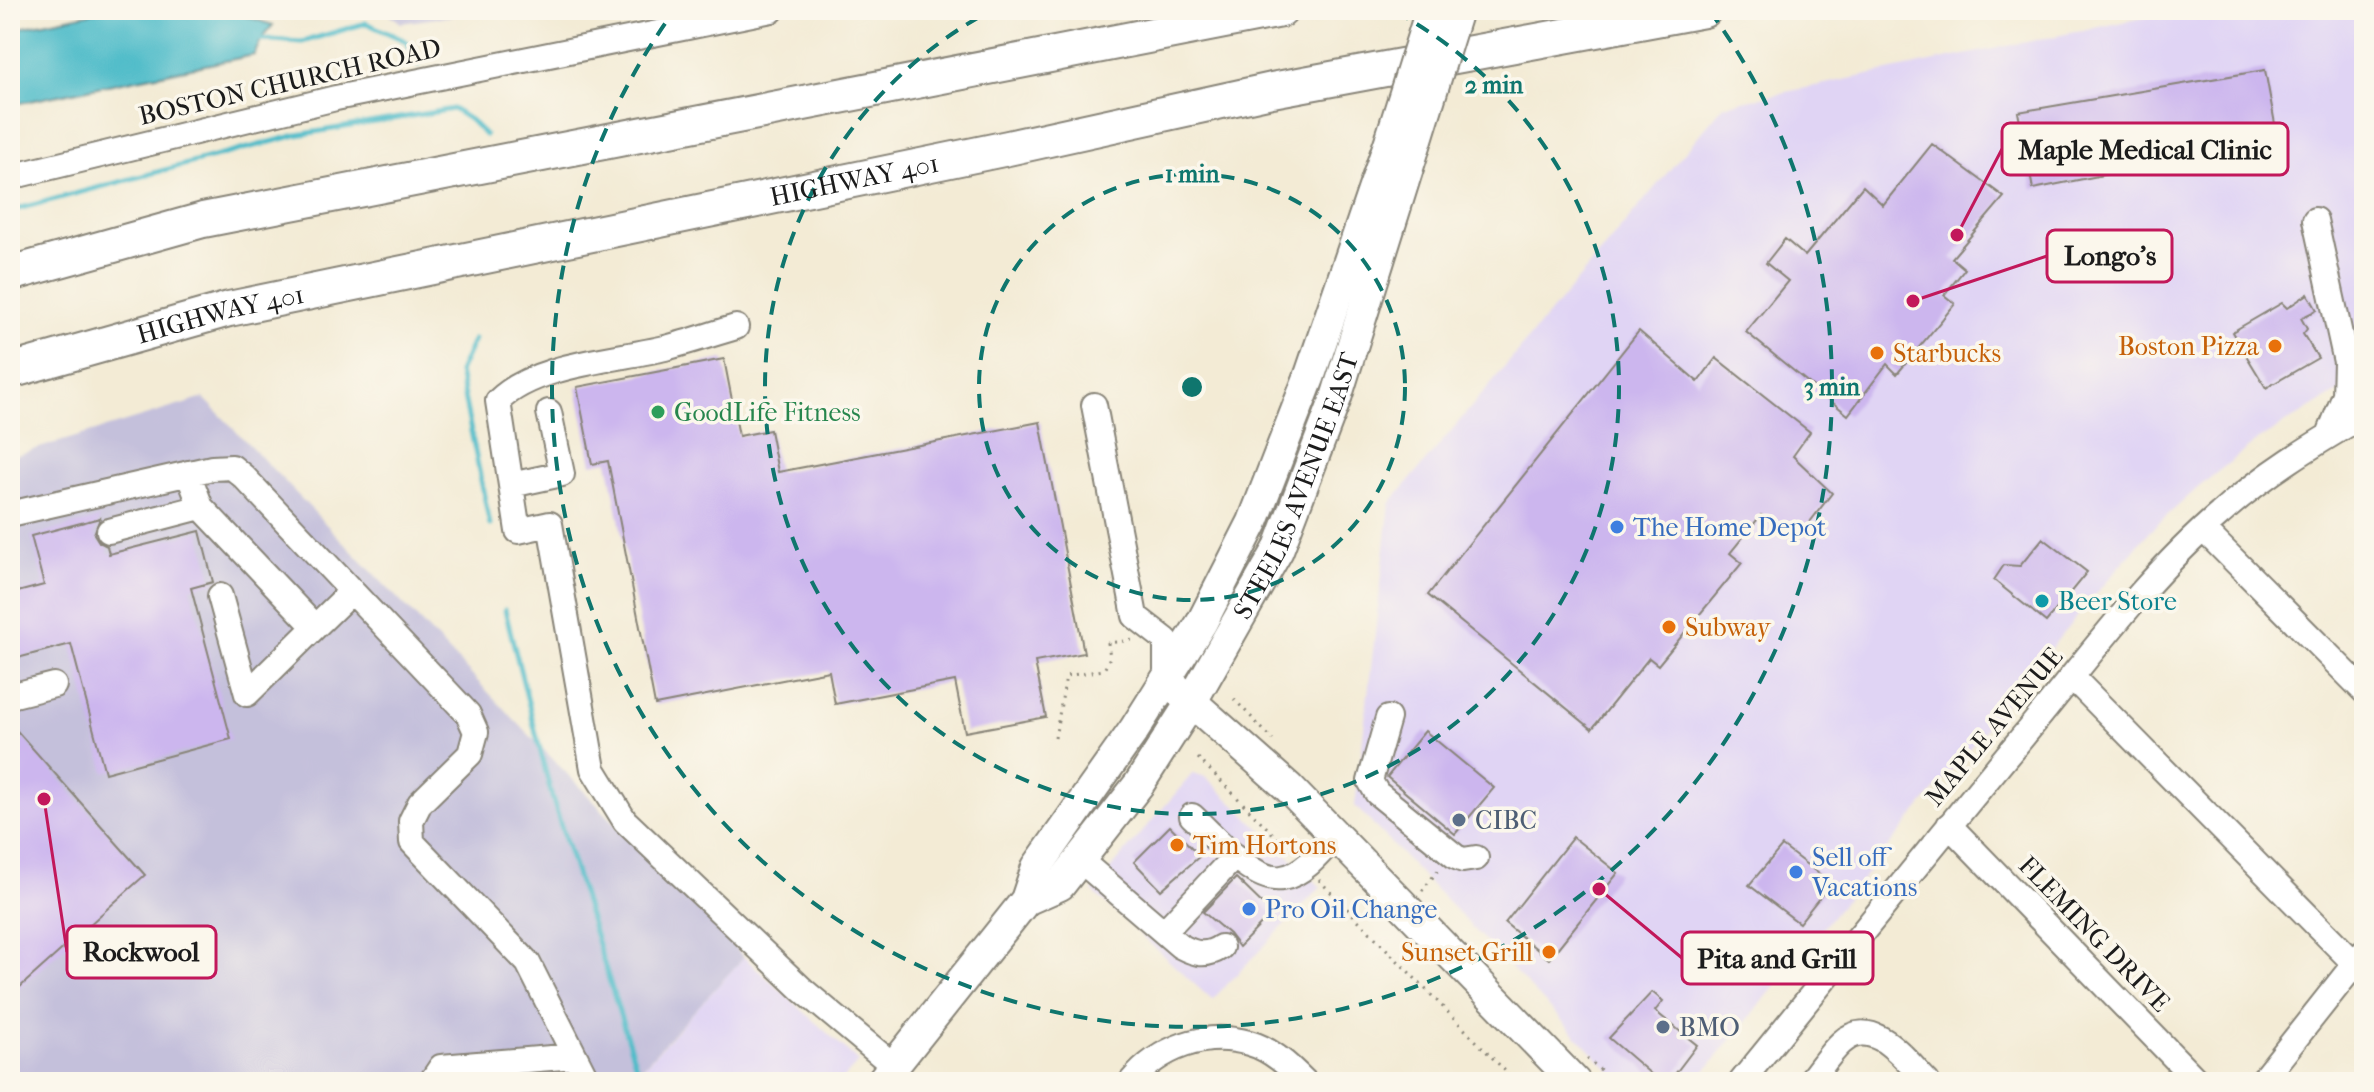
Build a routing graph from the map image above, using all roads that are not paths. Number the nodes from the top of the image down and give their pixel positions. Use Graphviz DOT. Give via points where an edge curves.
graph roads {
  1 [pos="772,10"];
  2 [pos="1281,10"];
  3 [pos="1431,10"];
  4 [pos="1457,10"];
  5 [pos="1704,10"];
  6 [pos="1404,138"];
  7 [pos="10,177"];
  8 [pos="2315,220"];
  9 [pos="10,274"];
  10 [pos="736,327"];
  11 [pos="2355,367"];
  12 [pos="10,371"];
  13 [pos="1094,405"];
  14 [pos="549,412"];
  15 [pos="2364,415"];
  16 [pos="2329,435"];
  17 [pos="188,473"];
  18 [pos="511,485"];
  19 [pos="201,507"];
  20 [pos="10,514"];
  21 [pos="2203,529"];
  22 [pos="109,531"];
  23 [pos="352,591"];
  24 [pos="220,596"];
  25 [pos="315,627"];
  26 [pos="2072,677"];
  27 [pos="1166,681"];
  28 [pos="54,685"];
  29 [pos="2364,691"];
  30 [pos="10,696"];
  31 [pos="1192,701"];
  32 [pos="1388,718"];
  33 [pos="1192,816"];
  34 [pos="1949,825"];
  35 [pos="1335,836"];
  36 [pos="1235,856"];
  37 [pos="1476,858"];
  38 [pos="1080,860"];
  39 [pos="1026,900"];
  40 [pos="1164,932"];
  41 [pos="1221,947"];
  42 [pos="2361,963"];
  43 [pos="575,1056"];
  44 [pos="888,1074"];
  45 [pos="431,1082"];
  46 [pos="588,1082"];
  47 [pos="1131,1082"];
  48 [pos="1305,1082"];
  49 [pos="1575,1082"];
  50 [pos="1741,1082"];
  51 [pos="1809,1082"];
  52 [pos="1927,1082"];
  53 [pos="2198,1082"];
  54 [pos="2261,1082"];
  1 -- 7 [label="street, BOSTON CHURCH ROAD" via="336,98"];
  2 -- 9 [label="highway" via="203,220"];
  3 -- 6 [label="main road, STEELES AVENUE EAST, bridge"];
  4 -- 6 [label="main road, STEELES AVENUE EAST, bridge"];
  5 -- 12 [label="highway, HIGHWAY 401" via="1272,90 229,309"];
  6 -- 27 [label="main road, STEELES AVENUE EAST" via="1253,522"];
  6 -- 31 [label="main road, STEELES AVENUE EAST" via="1336,398 1284,536"];
  8 -- 11 [label="street"];
  10 -- 18 [label="street" via="667,348 539,374 510,389 498,401"];
  11 -- 16 [label="street"];
  13 -- 27 [label="street" via="1135,616 1166,640"];
  14 -- 18 [label="street" via="562,474"];
  15 -- 16 [label="street, MAPLE AVENUE"];
  16 -- 21 [label="street, MAPLE AVENUE"];
  17 -- 19 [label="street"];
  17 -- 20 [label="street"];
  17 -- 23 [label="street" via="232,467"];
  18 -- 44 [label="street" via="518,531 550,524 593,769 625,821"];
  19 -- 22 [label="street"];
  19 -- 25 [label="street"];
  21 -- 26 [label="street, MAPLE AVENUE"];
  21 -- 29 [label="street"];
  23 -- 25 [label="street"];
  23 -- 43 [label="street" via="468,714 476,732 470,754 420,803 411,821 412,842 528,963"];
  24 -- 25 [label="street" via="247,694"];
  26 -- 34 [label="street, MAPLE AVENUE"];
  26 -- 42 [label="street"];
  27 -- 31 [label="main road"];
  27 -- 39 [label="main road, STEELES AVENUE EAST" via="1037,867"];
  28 -- 30 [label="street"];
  31 -- 35 [label="main road"];
  31 -- 38 [label="main road, STEELES AVENUE EAST" via="1139,784"];
  32 -- 37 [label="street" via="1370,781 1377,793 1452,853 1463,860"];
  33 -- 36 [label="street"];
  34 -- 50 [label="street, MAPLE AVENUE"];
  34 -- 53 [label="street, FLEMING DRIVE"];
  35 -- 36 [label="street" via="1304,866 1282,878 1262,876"];
  35 -- 49 [label="main road"];
  36 -- 40 [label="street"];
  38 -- 39 [label="main road, STEELES AVENUE EAST" via="1060,885"];
  38 -- 40 [label="street"];
  39 -- 44 [label="main road, STEELES AVENUE EAST"];
  40 -- 41 [label="street" via="1194,953 1211,954"];
  42 -- 54 [label="street"];
  43 -- 45 [label="street" via="441,1067"];
  43 -- 46 [label="street"];
  47 -- 48 [label="street" via="1175,1046 1211,1039 1249,1043 1285,1061"];
  51 -- 52 [label="street" via="1842,1042 1867,1032 1882,1038"];
}
